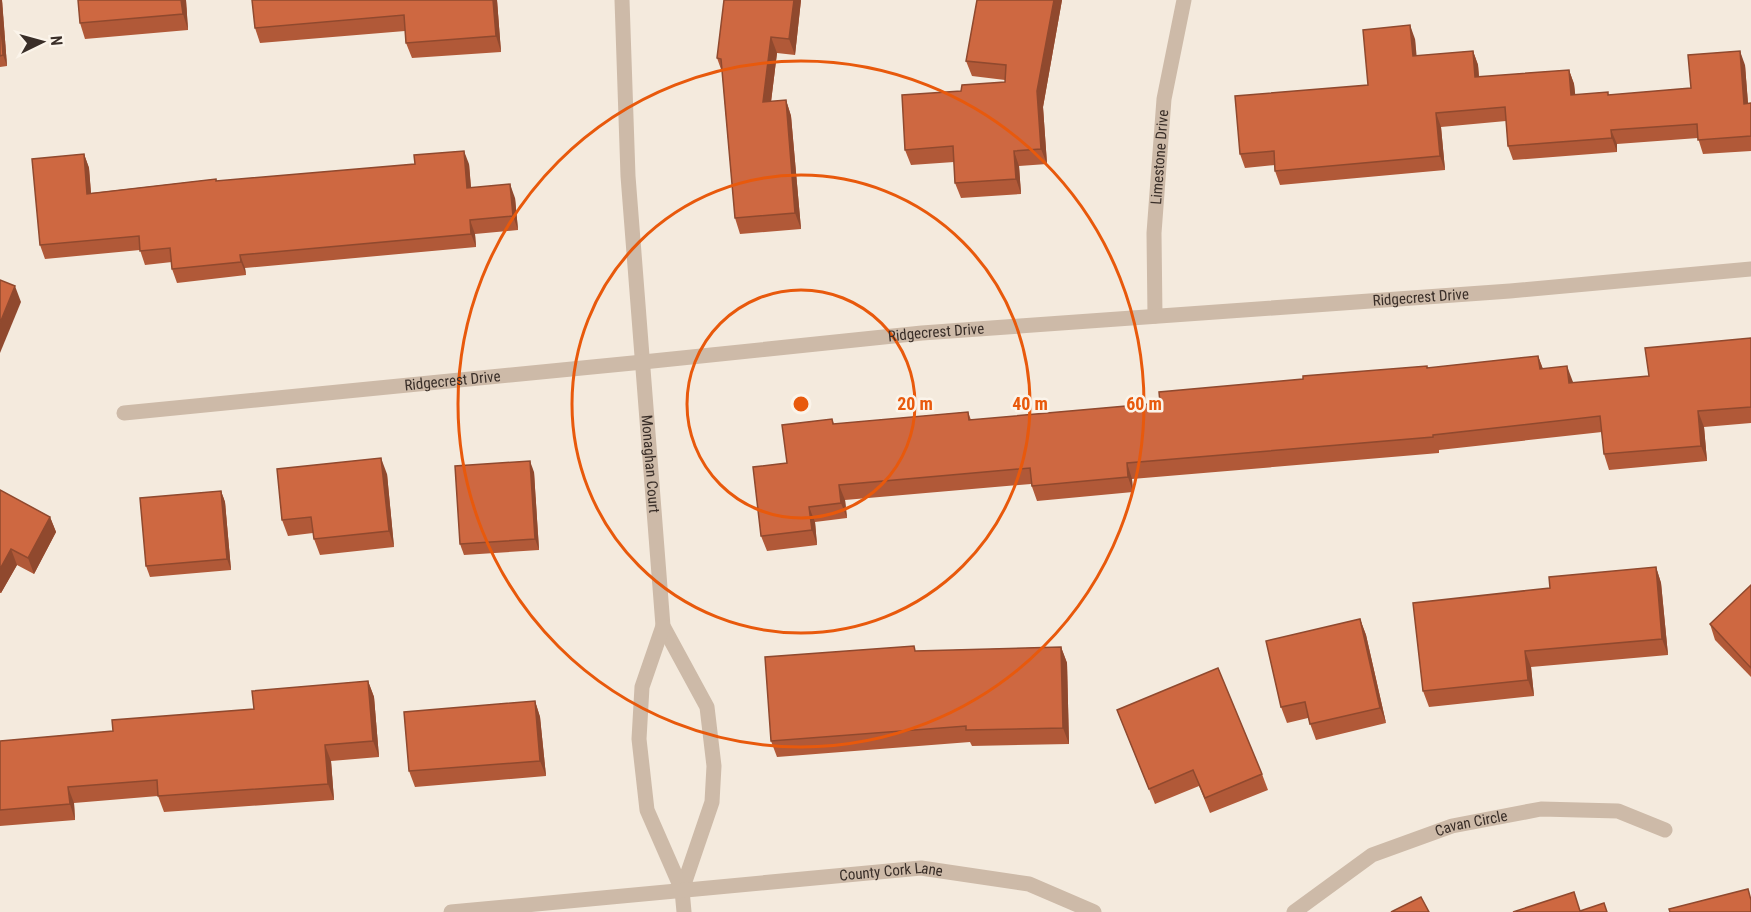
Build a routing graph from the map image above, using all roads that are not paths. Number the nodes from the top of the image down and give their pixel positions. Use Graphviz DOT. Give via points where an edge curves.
graph roads {
  1 [pos="622,0"];
  2 [pos="1184,0"];
  3 [pos="1751,269"];
  4 [pos="1155,316"];
  5 [pos="643,362"];
  6 [pos="124,413"];
  7 [pos="663,626"];
  8 [pos="1665,830"];
  9 [pos="682,890"];
  10 [pos="451,912"];
  11 [pos="684,912"];
  12 [pos="1094,912"];
  13 [pos="1294,912"];
  1 -- 5 [label="street, Monaghan Court" via="628,176"];
  2 -- 4 [label="street, Limestone Drive" via="1164,99 1154,233"];
  3 -- 4 [label="street, Ridgecrest Drive"];
  4 -- 5 [label="street, Ridgecrest Drive" via="922,333"];
  5 -- 6 [label="street, Ridgecrest Drive"];
  5 -- 7 [label="street, Monaghan Court"];
  7 -- 9 [label="street" via="642,687 639,739 647,810"];
  7 -- 9 [label="street, Monaghan Court" via="706,707 714,766 712,802"];
  8 -- 13 [label="street, Cavan Circle" via="1618,811 1541,809 1452,826 1372,855"];
  9 -- 10 [label="street, County Cork Lane"];
  9 -- 11 [label="street, Monaghan Court"];
  9 -- 12 [label="street, County Cork Lane" via="921,868 1029,884"];
}
